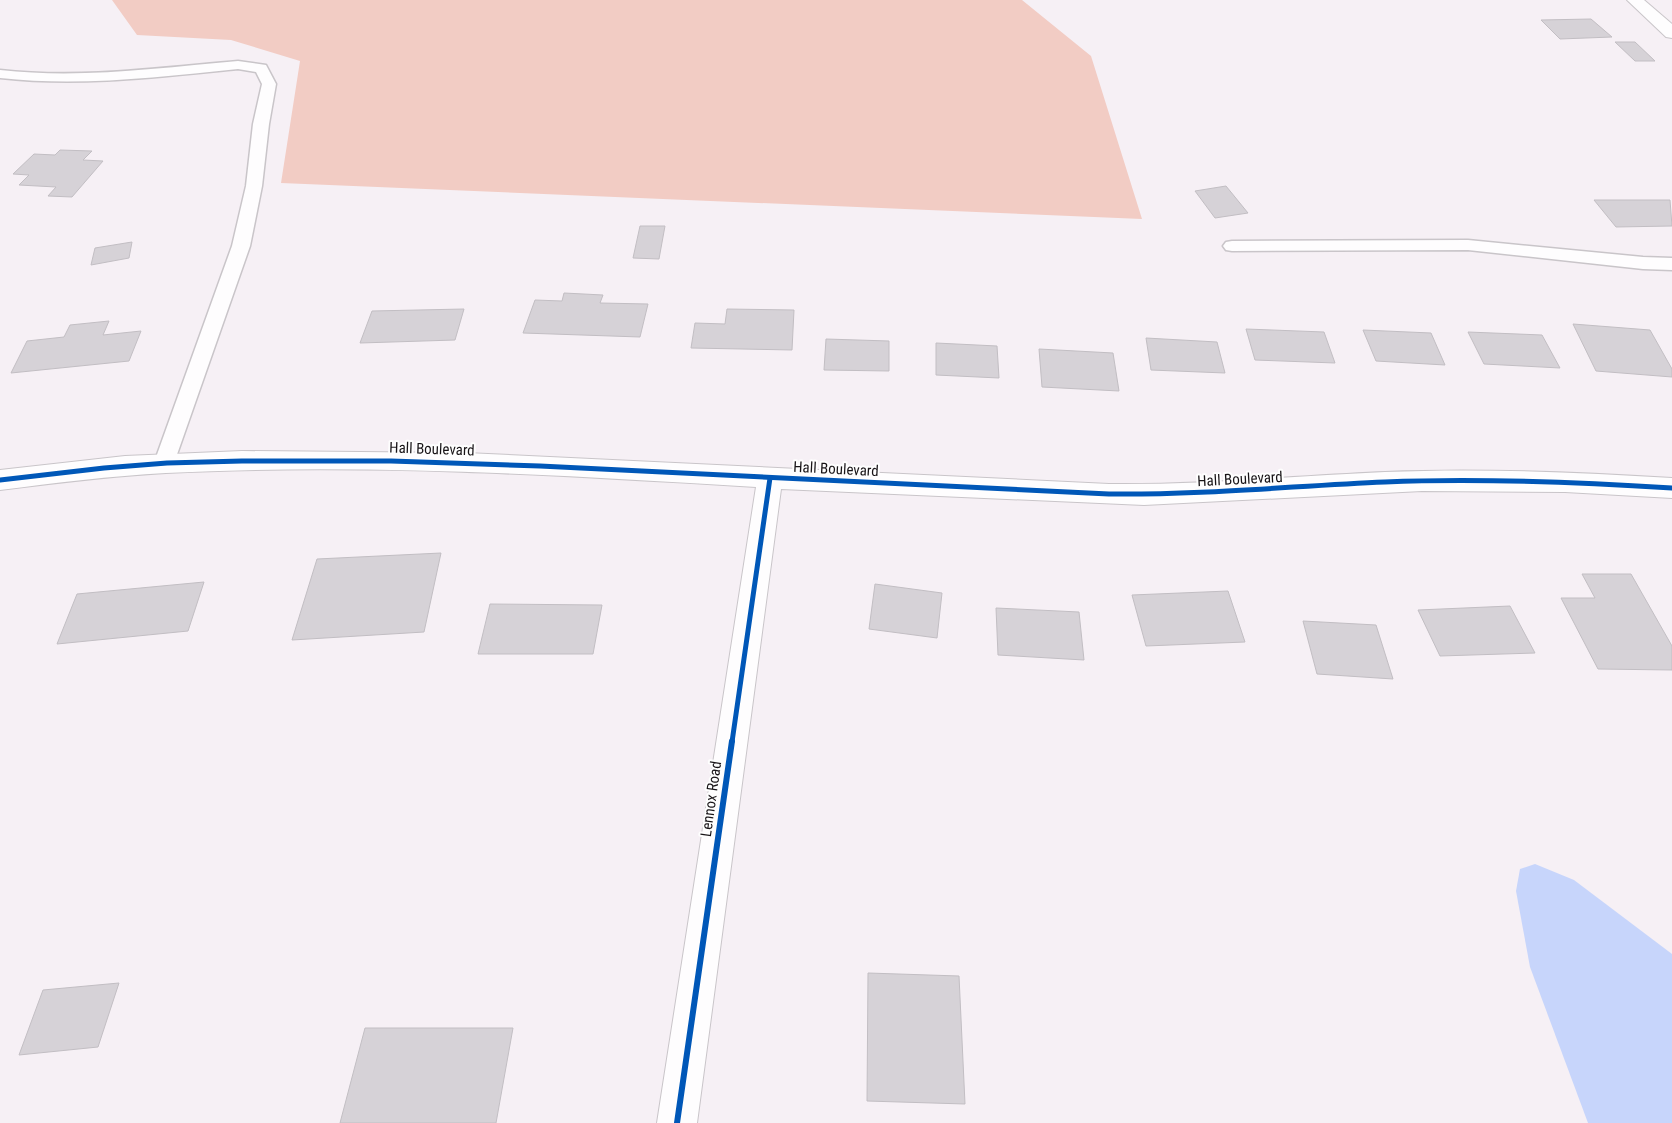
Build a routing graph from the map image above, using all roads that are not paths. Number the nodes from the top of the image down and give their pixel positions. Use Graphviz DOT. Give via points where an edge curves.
graph roads {
  1 [pos="1634,0"];
  2 [pos="1672,33"];
  3 [pos="0,74"];
  4 [pos="1232,246"];
  5 [pos="1672,264"];
  6 [pos="164,464"];
  7 [pos="770,478"];
  8 [pos="0,480"];
  9 [pos="1672,488"];
  10 [pos="678,1123"];
  1 -- 2 [label="street"];
  3 -- 6 [label="lane" via="33,79 95,80 238,65 261,68 269,84 242,246"];
  4 -- 5 [label="lane" via="1468,245 1643,264"];
  6 -- 7 [label="street, Hall Boulevard" via="391,460 573,466"];
  6 -- 8 [label="street, Hall Boulevard"];
  7 -- 9 [label="street, Hall Boulevard" via="1190,495 1386,482 1618,484"];
  7 -- 10 [label="street, Lennox Road"];
}
